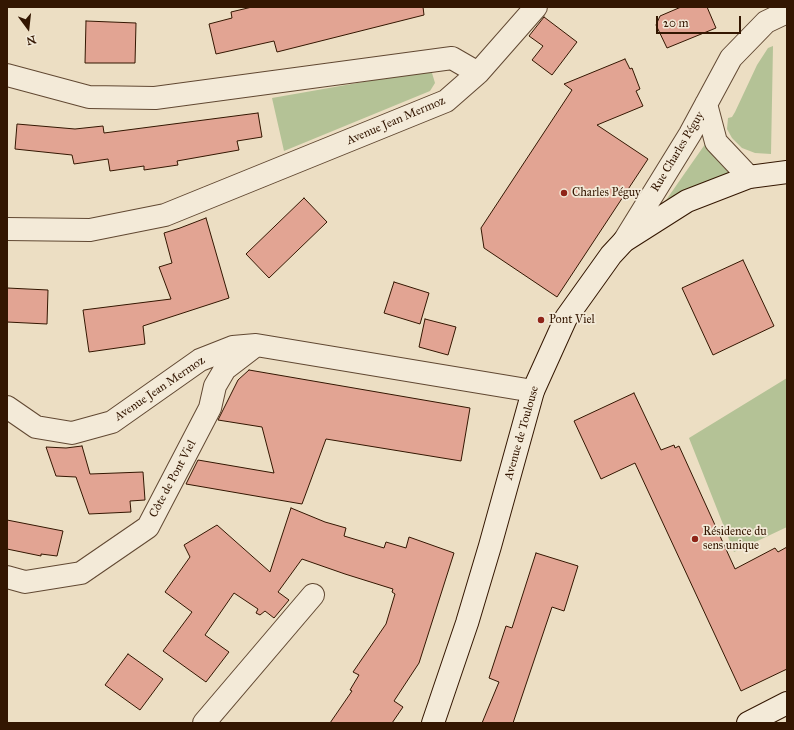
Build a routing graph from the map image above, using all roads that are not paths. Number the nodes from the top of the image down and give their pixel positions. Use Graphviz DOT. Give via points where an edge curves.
graph roads {
  1 [pos="536,7"];
  2 [pos="787,12"];
  3 [pos="478,73"];
  4 [pos="7,75"];
  5 [pos="706,104"];
  6 [pos="787,172"];
  7 [pos="749,177"];
  8 [pos="7,229"];
  9 [pos="624,241"];
  10 [pos="256,345"];
  11 [pos="533,391"];
  12 [pos="7,406"];
  13 [pos="7,577"];
  14 [pos="313,595"];
  15 [pos="787,703"];
  16 [pos="204,723"];
  17 [pos="433,723"];
  18 [pos="748,723"];
  1 -- 3 [label="street"];
  2 -- 5 [label="street, Rue Charles Péguy" via="766,22 731,58"];
  3 -- 4 [label="street" via="452,58 155,98 89,97"];
  3 -- 8 [label="street, Avenue Jean Mermoz" via="446,101 165,215 90,230"];
  5 -- 7 [label="street, Rue Charles Péguy" via="716,142"];
  5 -- 9 [label="street, Rue Charles Péguy"];
  6 -- 7 [label="street, Avenue de Toulouse"];
  7 -- 9 [label="street, Avenue de Toulouse" via="687,201"];
  9 -- 11 [label="street, Avenue de Toulouse" via="566,318"];
  10 -- 11 [label="street, Avenue Jean Mermoz"];
  10 -- 12 [label="street, Avenue Jean Mermoz" via="233,347 200,360 112,422 72,433 36,427"];
  10 -- 13 [label="street, Côte de Pont Viel" via="225,369 215,386 210,408 148,527 81,573 25,582"];
  11 -- 17 [label="street, Avenue de Toulouse" via="467,623"];
  14 -- 16 [label="street"];
  15 -- 18 [label="street"];
}
